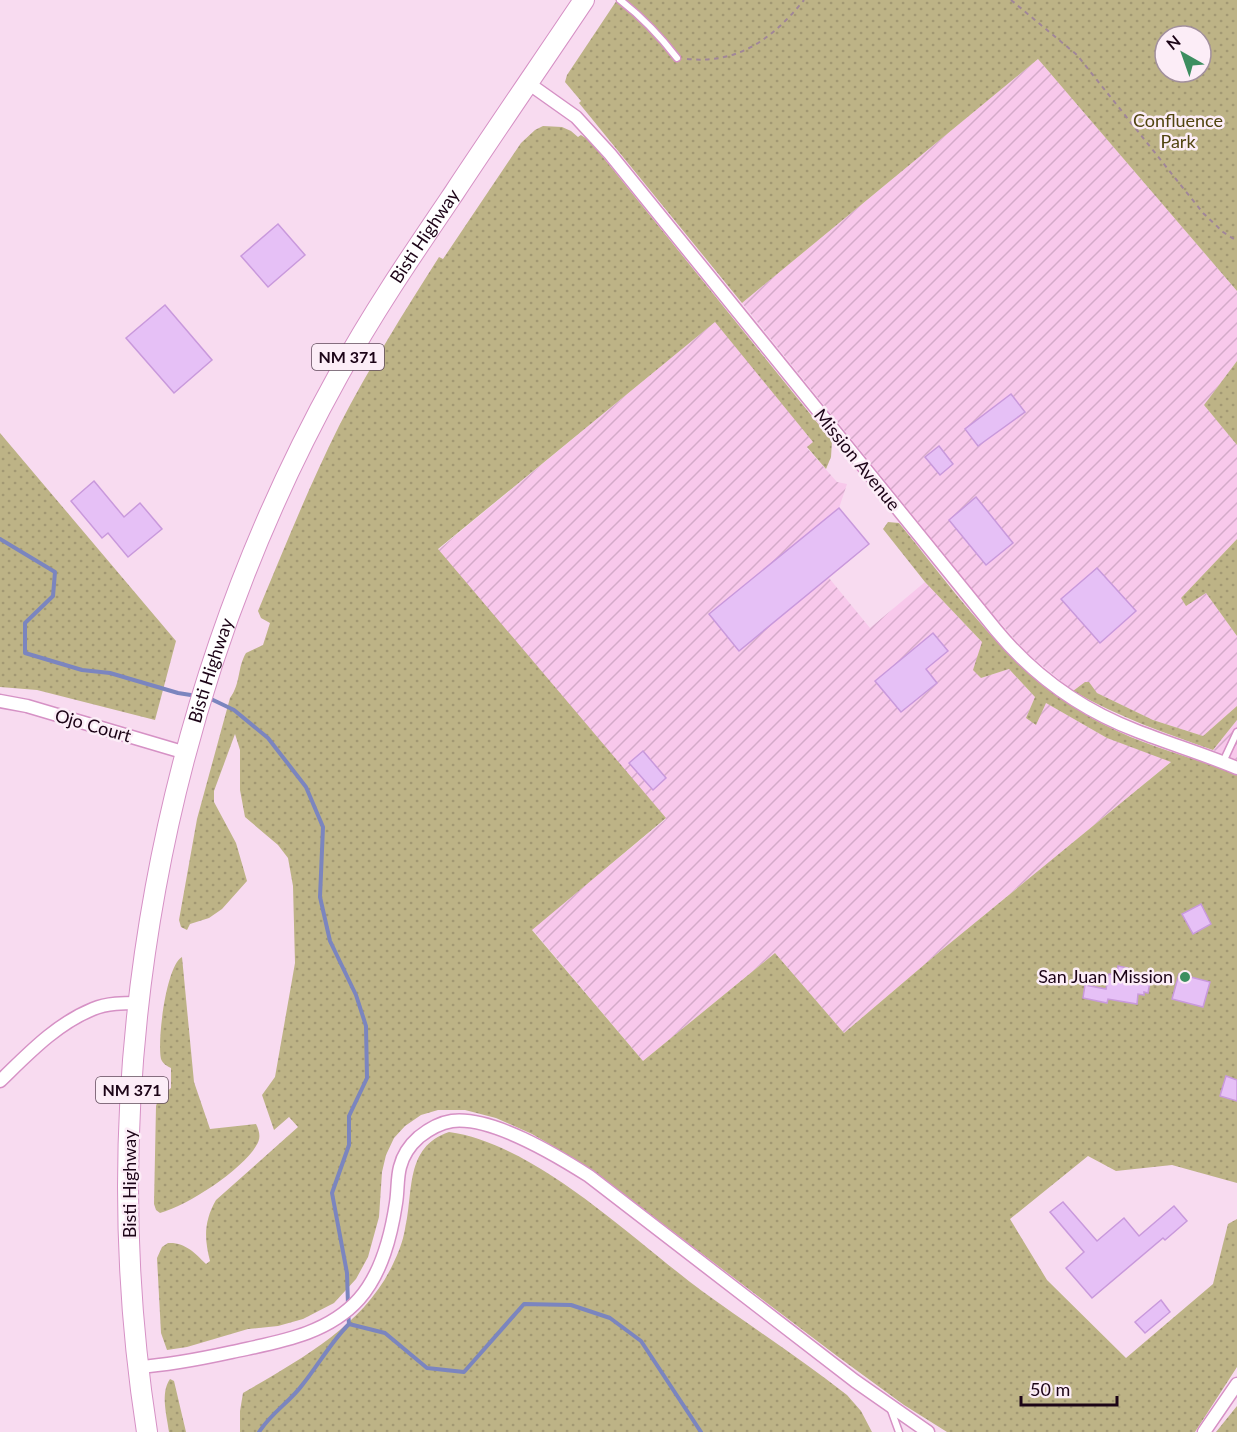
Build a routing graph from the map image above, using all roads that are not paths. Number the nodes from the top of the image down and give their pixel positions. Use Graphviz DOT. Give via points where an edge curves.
graph roads {
  1 [pos="584,0"];
  2 [pos="620,0"];
  3 [pos="677,58"];
  4 [pos="528,83"];
  5 [pos="0,701"];
  6 [pos="1237,732"];
  7 [pos="186,753"];
  8 [pos="1223,762"];
  9 [pos="1237,768"];
  10 [pos="139,1003"];
  11 [pos="0,1081"];
  12 [pos="138,1367"];
  13 [pos="1237,1384"];
  14 [pos="890,1407"];
  15 [pos="147,1432"];
  16 [pos="899,1432"];
  17 [pos="928,1432"];
  18 [pos="1204,1432"];
  1 -- 4 [label="main road, Bisti Highway / NM 371"];
  2 -- 3 [label="lane" via="656,32"];
  4 -- 7 [label="main road, Bisti Highway / NM 371" via="380,304 314,421 248,566"];
  4 -- 8 [label="street, Mission Avenue" via="576,117 610,154 1018,655 1092,711"];
  5 -- 7 [label="street, Ojo Court"];
  6 -- 8 [label="lane"];
  7 -- 10 [label="main road, Bisti Highway / NM 371" via="160,866"];
  8 -- 9 [label="street, Mission Avenue"];
  10 -- 11 [label="street" via="94,1008 71,1020"];
  10 -- 12 [label="main road, Bisti Highway / NM 371" via="130,1107 128,1195"];
  12 -- 14 [label="street" via="173,1364 284,1341 330,1323 344,1313 371,1284 380,1263 405,1154 414,1141 437,1125 461,1121 483,1124 532,1143 582,1172"];
  12 -- 15 [label="main road, Bisti Highway / NM 371"];
  13 -- 18 [label="street"];
  14 -- 16 [label="lane"];
  14 -- 17 [label="street"];
}
